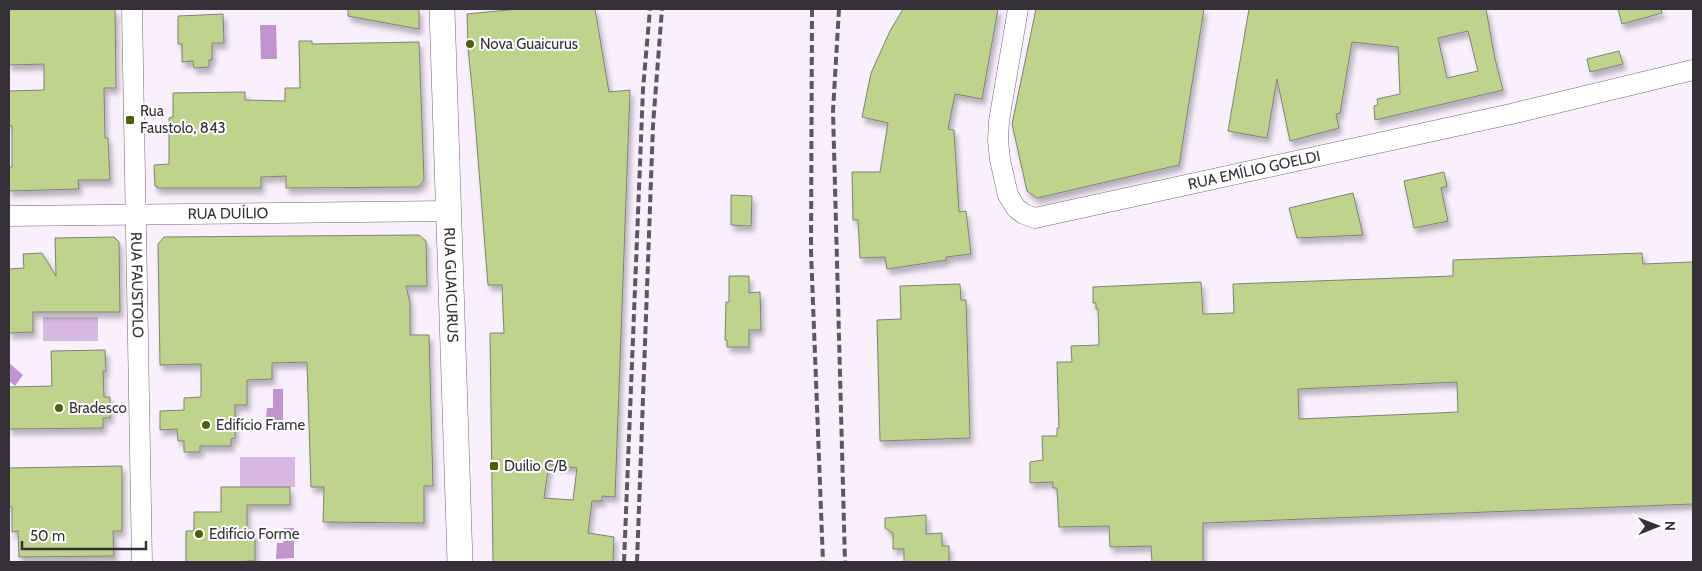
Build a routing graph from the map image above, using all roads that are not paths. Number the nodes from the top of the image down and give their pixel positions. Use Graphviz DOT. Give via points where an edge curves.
graph roads {
  1 [pos="132,9"];
  2 [pos="442,9"];
  3 [pos="1018,9"];
  4 [pos="1693,70"];
  5 [pos="447,211"];
  6 [pos="137,214"];
  7 [pos="9,216"];
  8 [pos="142,562"];
  9 [pos="460,562"];
  1 -- 6 [label="street, RUA FAUSTOLO"];
  2 -- 5 [label="main road, RUA GUAICURUS"];
  3 -- 4 [label="street, RUA EMÍLIO GOELDI" via="998,140 1008,195 1016,208 1035,218 1511,114"];
  5 -- 6 [label="street, RUA DUÍLIO"];
  5 -- 9 [label="main road, RUA GUAICURUS"];
  6 -- 7 [label="street, RUA DUÍLIO"];
  6 -- 8 [label="street, RUA FAUSTOLO"];
}
